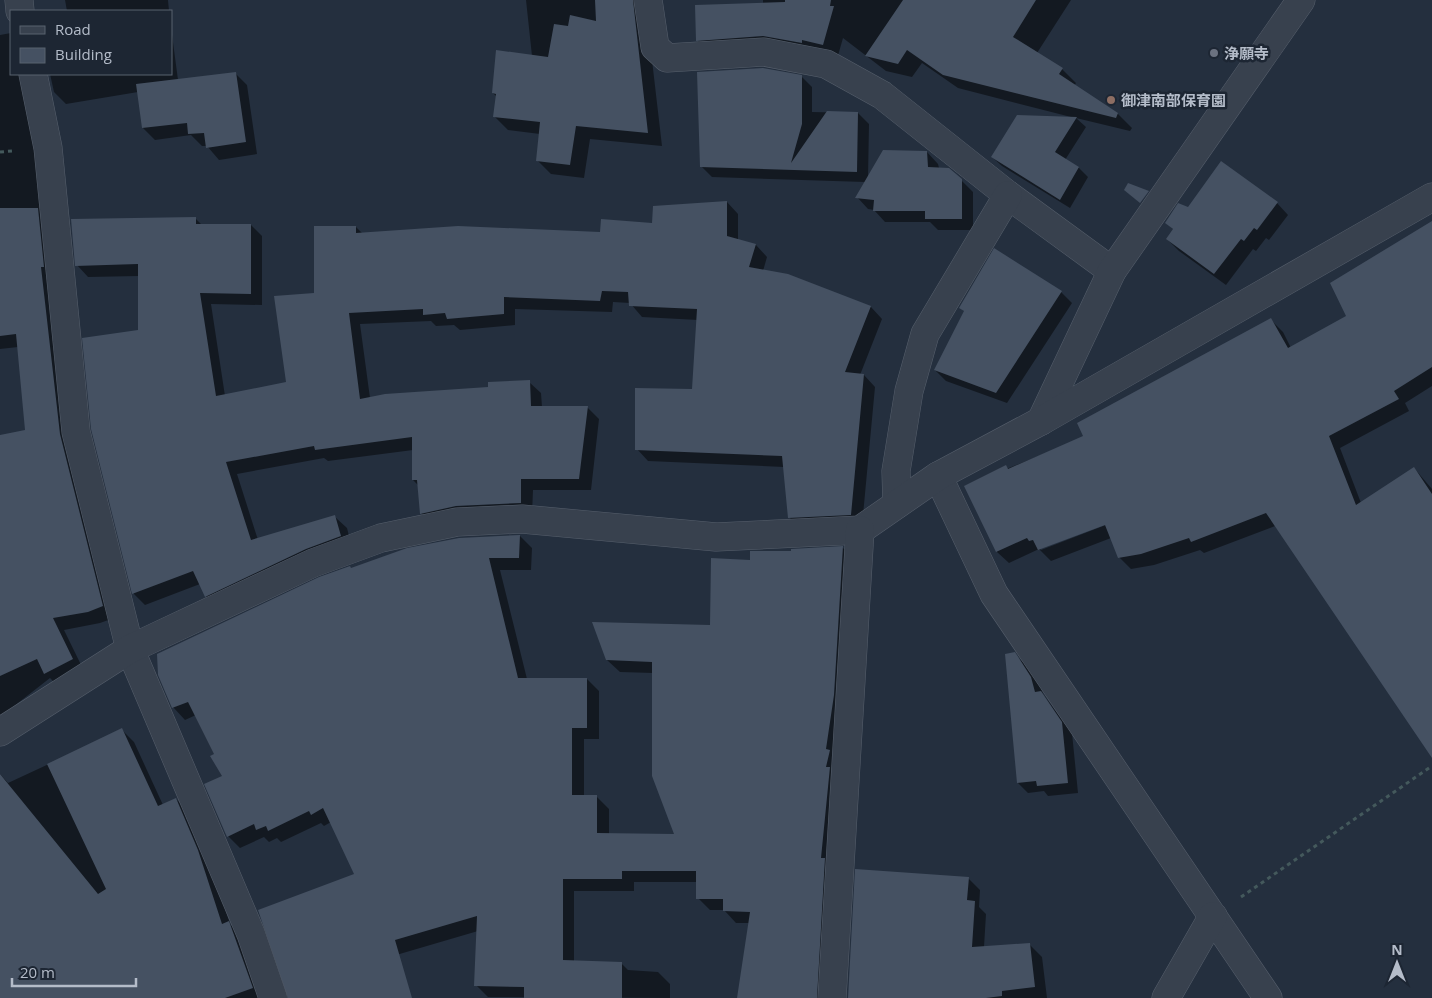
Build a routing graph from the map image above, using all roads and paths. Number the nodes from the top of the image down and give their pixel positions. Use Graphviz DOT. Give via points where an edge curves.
graph roads {
  1 [pos="648,0"];
  2 [pos="1301,0"];
  3 [pos="32,75"];
  4 [pos="1008,196"];
  5 [pos="1432,197"];
  6 [pos="1112,271"];
  7 [pos="1042,421"];
  8 [pos="938,476"];
  9 [pos="897,504"];
  10 [pos="860,530"];
  11 [pos="130,649"];
  12 [pos="0,732"];
  13 [pos="1432,766"];
  14 [pos="1213,916"];
  15 [pos="273,998"];
  16 [pos="832,998"];
  17 [pos="1166,998"];
  18 [pos="1268,998"];
  1 -- 4 [label="street" via="655,47 668,58 764,52 826,64 882,95"];
  2 -- 6 [label="street"];
  3 -- 11 [label="street" via="48,148 76,432"];
  4 -- 6 [label="street"];
  4 -- 9 [label="street" via="925,334 903,427 896,471"];
  5 -- 7 [label="street"];
  6 -- 7 [label="street"];
  7 -- 8 [label="street"];
  8 -- 9 [label="street"];
  8 -- 14 [label="street" via="994,594"];
  9 -- 10 [label="street"];
  10 -- 11 [label="street" via="716,536 522,519 457,522 381,538 313,563"];
  10 -- 16 [label="street"];
  11 -- 12 [label="street"];
  11 -- 15 [label="street" via="251,934"];
  13 -- 14 [label="path"];
  14 -- 17 [label="street"];
  14 -- 18 [label="street"];
}
